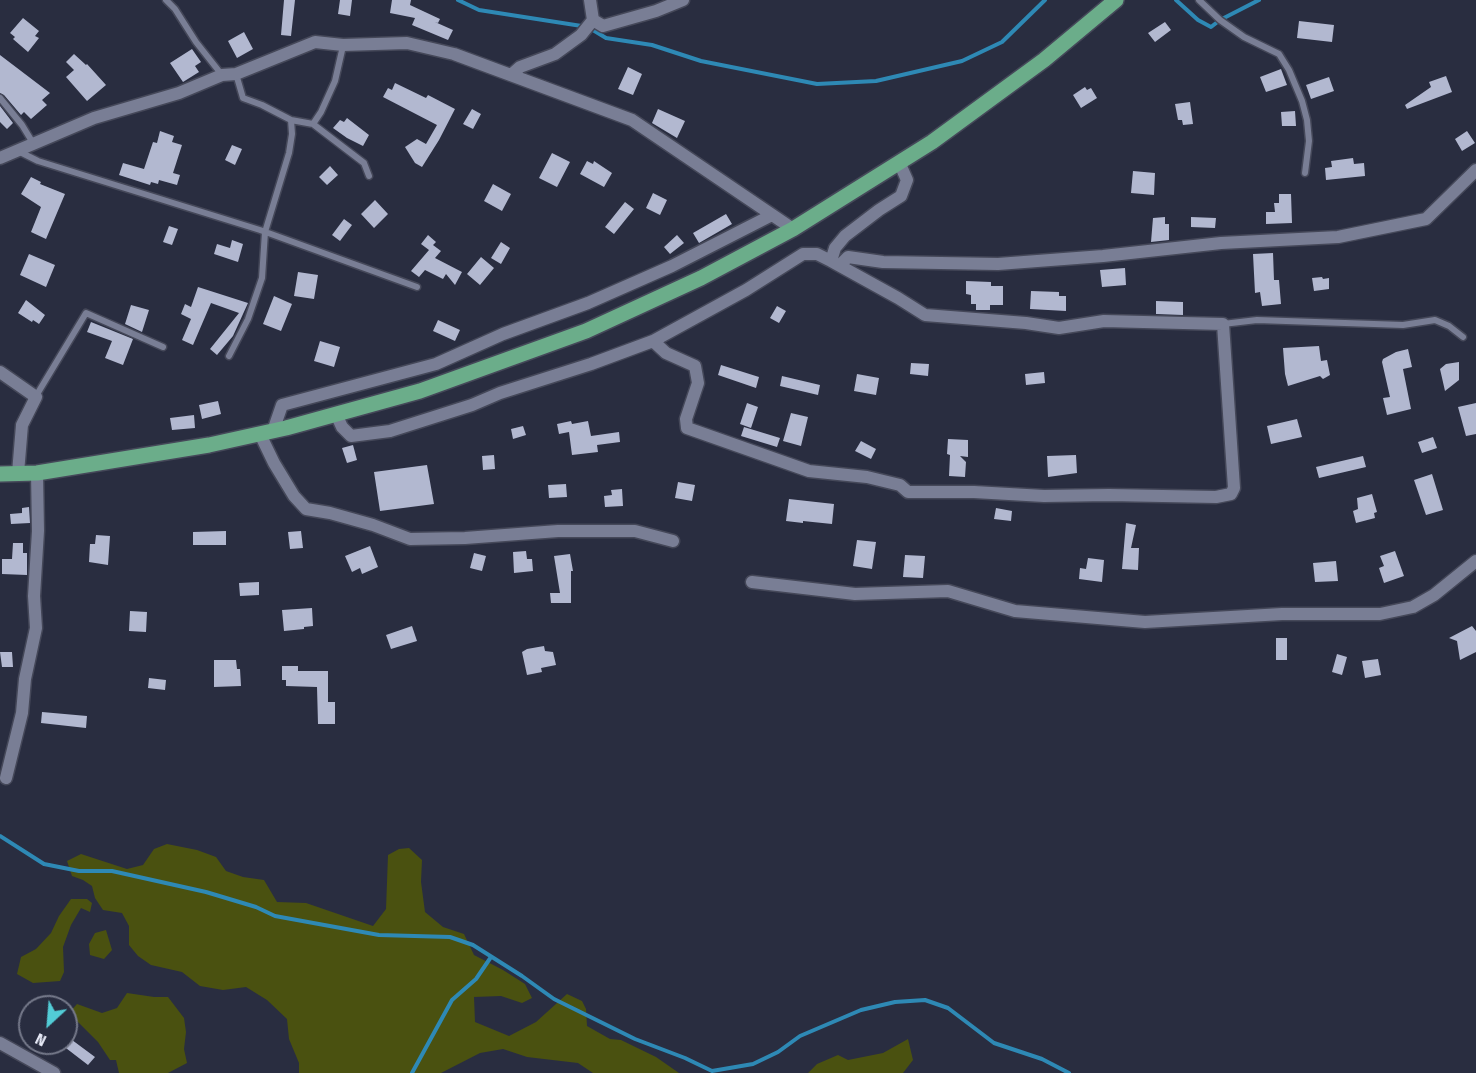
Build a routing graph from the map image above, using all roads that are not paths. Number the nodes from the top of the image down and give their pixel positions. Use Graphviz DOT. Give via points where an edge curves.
graph roads {
  1 [pos="166,0"];
  2 [pos="590,0"];
  3 [pos="683,0"];
  4 [pos="1116,0"];
  5 [pos="1199,0"];
  6 [pos="592,20"];
  7 [pos="343,45"];
  8 [pos="236,74"];
  9 [pos="222,75"];
  10 [pos="511,75"];
  11 [pos="0,98"];
  12 [pos="291,120"];
  13 [pos="313,124"];
  14 [pos="33,143"];
  15 [pos="18,150"];
  16 [pos="0,158"];
  17 [pos="899,162"];
  18 [pos="1476,170"];
  19 [pos="1305,173"];
  20 [pos="369,176"];
  21 [pos="772,215"];
  22 [pos="793,229"];
  23 [pos="265,232"];
  24 [pos="836,263"];
  25 [pos="417,287"];
  26 [pos="1223,324"];
  27 [pos="1463,337"];
  28 [pos="653,341"];
  29 [pos="163,347"];
  30 [pos="229,356"];
  31 [pos="0,372"];
  32 [pos="36,397"];
  33 [pos="336,414"];
  34 [pos="266,432"];
  35 [pos="18,473"];
  36 [pos="38,473"];
  37 [pos="0,474"];
  38 [pos="674,541"];
  39 [pos="1476,561"];
  40 [pos="752,582"];
  41 [pos="6,778"];
  42 [pos="0,1043"];
  43 [pos="54,1073"];
  1 -- 9 [label="lane"];
  2 -- 6 [label="street"];
  3 -- 6 [label="street" via="603,26"];
  4 -- 17 [label="main road" via="1044,60"];
  5 -- 19 [label="lane" via="1236,31 1279,54 1289,70 1307,120"];
  6 -- 10 [label="street" via="581,35 555,54 520,67"];
  7 -- 8 [label="street" via="315,42"];
  7 -- 10 [label="street" via="407,43 454,54"];
  7 -- 13 [label="lane" via="335,81"];
  8 -- 9 [label="street"];
  8 -- 12 [label="lane" via="243,98"];
  9 -- 14 [label="street"];
  10 -- 21 [label="street" via="632,120"];
  11 -- 14 [label="lane"];
  12 -- 13 [label="lane"];
  12 -- 23 [label="lane" via="289,153"];
  13 -- 20 [label="lane" via="364,163"];
  14 -- 15 [label="street"];
  15 -- 16 [label="street"];
  15 -- 23 [label="lane" via="38,161"];
  17 -- 22 [label="main road"];
  17 -- 24 [label="street" via="907,180 901,196 845,236 835,248"];
  18 -- 24 [label="street" via="1426,219 1338,237 1221,243 998,264 883,262 848,257"];
  21 -- 22 [label="street"];
  21 -- 34 [label="street" via="672,266 436,364 282,405"];
  22 -- 33 [label="main road" via="701,278 586,331 420,391"];
  23 -- 25 [label="lane"];
  23 -- 30 [label="lane" via="262,278 248,319"];
  24 -- 26 [label="street" via="925,315 1059,328 1104,321"];
  24 -- 28 [label="street" via="817,254 803,254"];
  26 -- 27 [label="lane" via="1257,320 1403,325 1435,320"];
  26 -- 28 [label="street" via="1233,488 1231,494 1216,497 908,492 900,485 867,477 809,471 687,428 686,419 698,383 695,366 666,353"];
  28 -- 33 [label="street" via="390,431 351,436"];
  29 -- 32 [label="lane" via="86,313"];
  31 -- 32 [label="street"];
  32 -- 35 [label="street" via="22,425"];
  33 -- 34 [label="main road"];
  34 -- 36 [label="main road"];
  34 -- 38 [label="street" via="279,471 306,509 373,525 410,539 635,531"];
  35 -- 36 [label="main road"];
  35 -- 37 [label="main road"];
  36 -- 41 [label="street" via="36,628"];
  39 -- 40 [label="street" via="1413,607 1380,614 1282,614 1145,622 1015,611 948,591 855,594"];
  42 -- 43 [label="street"];
}
